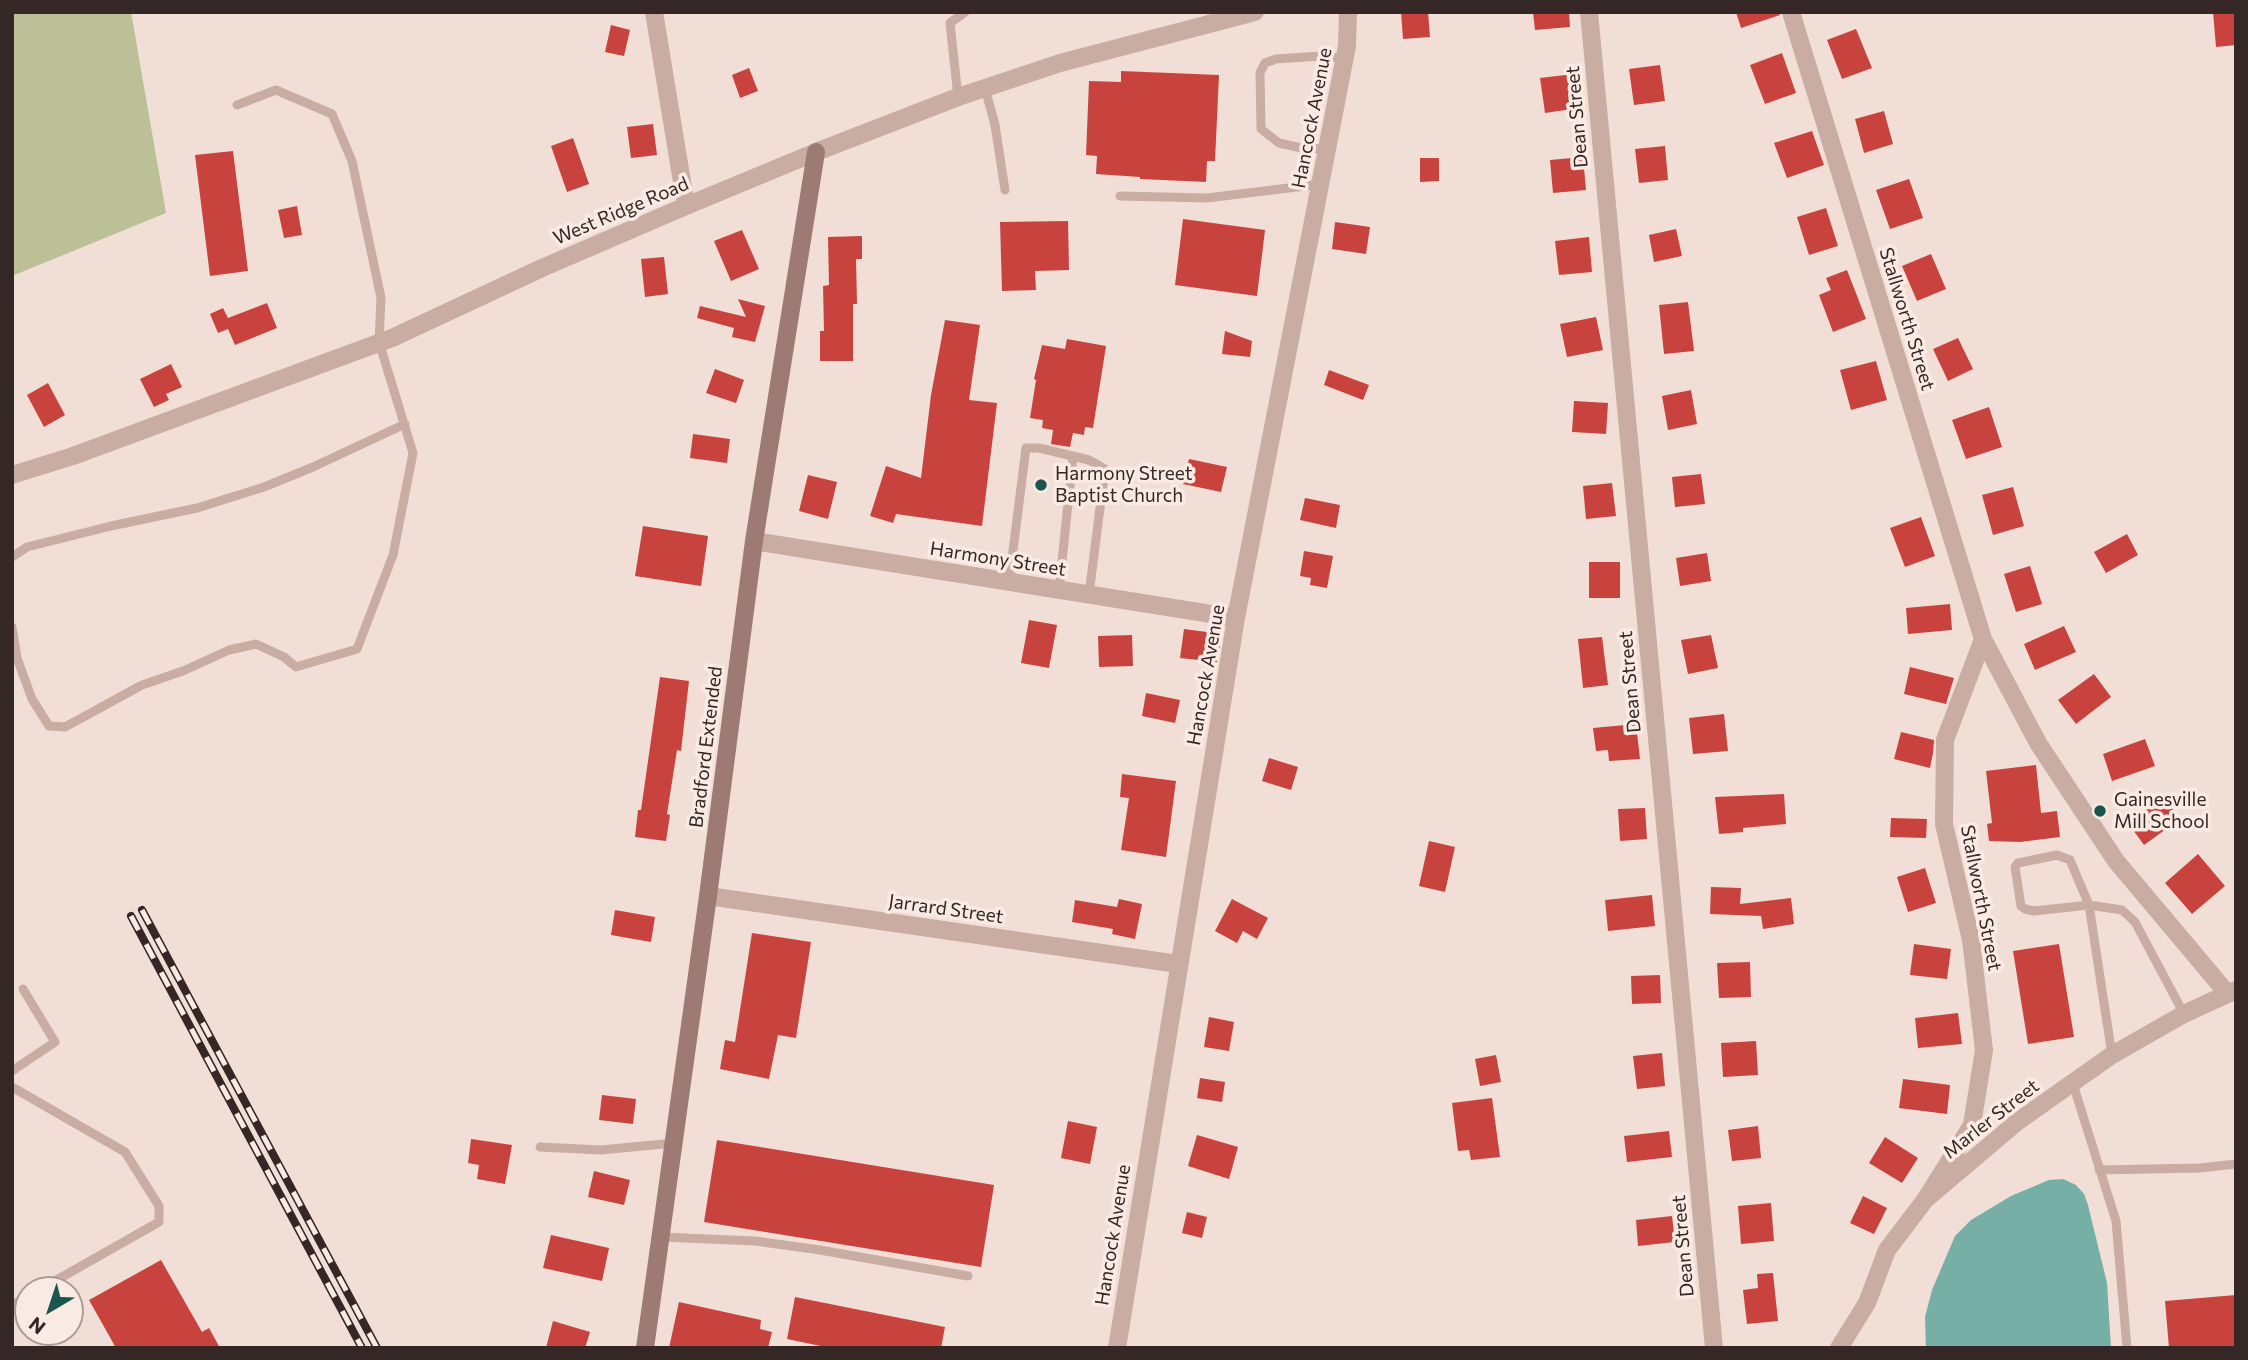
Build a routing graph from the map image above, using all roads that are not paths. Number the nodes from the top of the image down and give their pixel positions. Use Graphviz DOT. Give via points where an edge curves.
graph roads {
  1 [pos="654,12"];
  2 [pos="965,12"];
  3 [pos="1255,12"];
  4 [pos="1348,12"];
  5 [pos="1589,12"];
  6 [pos="1791,12"];
  7 [pos="1345,58"];
  8 [pos="985,88"];
  9 [pos="958,97"];
  10 [pos="237,105"];
  11 [pos="1328,148"];
  12 [pos="816,152"];
  13 [pos="1321,184"];
  14 [pos="1005,190"];
  15 [pos="1121,197"];
  16 [pos="686,206"];
  17 [pos="380,342"];
  18 [pos="405,424"];
  19 [pos="1073,456"];
  20 [pos="12,475"];
  21 [pos="754,541"];
  22 [pos="12,557"];
  23 [pos="1009,582"];
  24 [pos="1059,590"];
  25 [pos="1089,594"];
  26 [pos="1236,618"];
  27 [pos="12,626"];
  28 [pos="1983,639"];
  29 [pos="708,896"];
  30 [pos="2088,905"];
  31 [pos="1178,964"];
  32 [pos="23,989"];
  33 [pos="2232,991"];
  34 [pos="2184,1014"];
  35 [pos="2112,1055"];
  36 [pos="12,1070"];
  37 [pos="2073,1084"];
  38 [pos="12,1087"];
  39 [pos="674,1143"];
  40 [pos="540,1147"];
  41 [pos="2236,1164"];
  42 [pos="2099,1170"];
  43 [pos="1925,1200"];
  44 [pos="661,1237"];
  45 [pos="64,1276"];
  46 [pos="968,1276"];
  47 [pos="645,1348"];
  48 [pos="1117,1348"];
  49 [pos="1714,1348"];
  50 [pos="1839,1348"];
  51 [pos="2127,1348"];
  1 -- 16 [label="street"];
  2 -- 9 [label="lane" via="950,23"];
  3 -- 8 [label="street, West Ridge Road"];
  4 -- 7 [label="street, Hancock Avenue"];
  5 -- 49 [label="street, Dean Street"];
  6 -- 28 [label="street, Stallworth Street"];
  7 -- 11 [label="street, Hancock Avenue"];
  7 -- 11 [label="lane" via="1276,59 1265,63 1260,73 1261,128 1279,143"];
  8 -- 9 [label="street, West Ridge Road"];
  8 -- 14 [label="lane"];
  9 -- 12 [label="street, West Ridge Road"];
  10 -- 17 [label="lane" via="276,90 332,114 352,161 381,298"];
  11 -- 13 [label="street, Hancock Avenue"];
  12 -- 16 [label="street, West Ridge Road"];
  12 -- 21 [label="street, Bradford Extended"];
  13 -- 15 [label="lane" via="1207,198"];
  13 -- 26 [label="street, Hancock Avenue"];
  16 -- 17 [label="street, West Ridge Road"];
  17 -- 18 [label="lane"];
  17 -- 20 [label="street, West Ridge Road"];
  18 -- 22 [label="lane" via="264,487 197,508 27,547"];
  18 -- 27 [label="lane" via="413,453 393,555 357,649 296,667 256,645 229,650 142,685 65,727 49,726 28,688"];
  19 -- 23 [label="lane" via="1026,449"];
  19 -- 24 [label="lane"];
  19 -- 25 [label="lane" via="1105,469"];
  21 -- 23 [label="street, Harmony Street"];
  21 -- 29 [label="street, Bradford Extended"];
  23 -- 24 [label="street, Harmony Street"];
  24 -- 25 [label="street, Harmony Street"];
  25 -- 26 [label="street, Harmony Street"];
  26 -- 31 [label="street, Hancock Avenue"];
  28 -- 33 [label="street, Stallworth Street" via="2038,743 2116,861"];
  28 -- 43 [label="street, Stallworth Street" via="1945,740 1944,824 1971,940 1984,1050 1972,1125"];
  29 -- 31 [label="street, Jarrard Street"];
  29 -- 39 [label="street, Bradford Extended"];
  30 -- 30 [label="lane" via="2070,860 2057,855 2015,867 2025,909"];
  30 -- 34 [label="lane" via="2122,910 2135,922"];
  30 -- 35 [label="lane"];
  31 -- 48 [label="street, Hancock Avenue"];
  32 -- 36 [label="lane" via="55,1042"];
  33 -- 34 [label="street, Marler Street"];
  34 -- 35 [label="street, Marler Street"];
  35 -- 37 [label="street, Marler Street"];
  37 -- 42 [label="lane"];
  37 -- 43 [label="street, Marler Street" via="2017,1122"];
  38 -- 45 [label="lane" via="125,1152 159,1206 159,1222"];
  39 -- 40 [label="lane" via="600,1150"];
  39 -- 44 [label="street, Bradford Extended"];
  41 -- 42 [label="lane"];
  42 -- 51 [label="lane" via="2116,1221"];
  43 -- 50 [label="street, Marler Street" via="1887,1250 1867,1303"];
  44 -- 46 [label="lane" via="755,1241"];
  44 -- 47 [label="street, Bradford Extended"];
}
